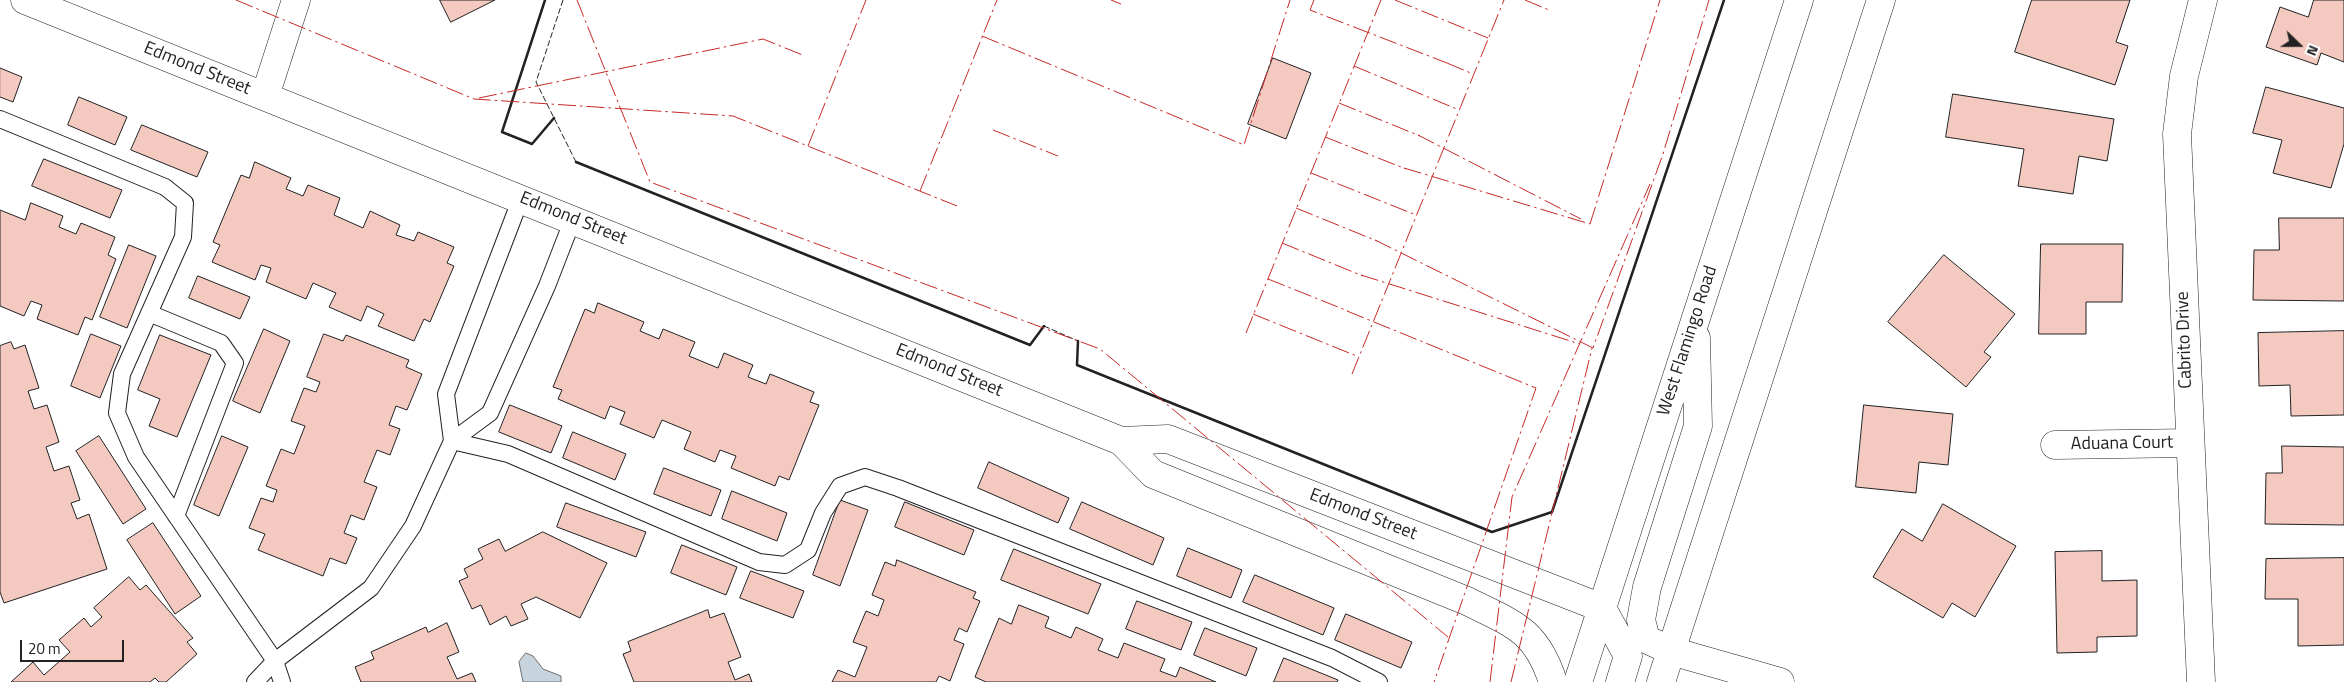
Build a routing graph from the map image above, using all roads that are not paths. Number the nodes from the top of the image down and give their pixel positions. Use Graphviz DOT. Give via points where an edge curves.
graph roads {
  1 [pos="25,0"];
  2 [pos="296,0"];
  3 [pos="1798,0"];
  4 [pos="1881,0"];
  5 [pos="2203,0"];
  6 [pos="265,96"];
  7 [pos="0,119"];
  8 [pos="521,198"];
  9 [pos="573,219"];
  10 [pos="149,313"];
  11 [pos="1696,317"];
  12 [pos="452,441"];
  13 [pos="1121,441"];
  14 [pos="2190,443"];
  15 [pos="2055,446"];
  16 [pos="176,516"];
  17 [pos="1602,608"];
  18 [pos="1671,651"];
  19 [pos="275,661"];
  20 [pos="255,682"];
  21 [pos="282,682"];
  22 [pos="1379,682"];
  23 [pos="1553,682"];
  24 [pos="1578,682"];
  25 [pos="1620,682"];
  26 [pos="1661,682"];
  27 [pos="1780,682"];
  28 [pos="2200,682"];
  1 -- 6 [label="street, Edmond Street"];
  2 -- 6 [label="street"];
  3 -- 11 [label="street, West Flamingo Road"];
  4 -- 18 [label="street"];
  5 -- 14 [label="street, Cabrito Drive" via="2184,76 2177,134"];
  6 -- 8 [label="street, Edmond Street"];
  7 -- 10 [label="lane" via="165,187 185,203 183,238"];
  8 -- 9 [label="street, Edmond Street"];
  8 -- 12 [label="lane" via="446,394"];
  9 -- 12 [label="lane" via="490,413"];
  9 -- 13 [label="street, Edmond Street"];
  10 -- 16 [label="lane" via="122,374 117,412 136,457"];
  10 -- 16 [label="lane" via="221,343 235,363"];
  11 -- 17 [label="street, West Flamingo Road"];
  11 -- 18 [label="street" via="1698,426 1647,587 1641,620 1646,639"];
  12 -- 19 [label="lane" via="413,526 372,588"];
  12 -- 22 [label="lane" via="508,454 759,562 785,565 808,550 823,513 840,486 865,477 1332,658"];
  13 -- 17 [label="street, Edmond Street" via="1168,439"];
  13 -- 23 [label="street, Edmond Street" via="1153,474 1467,601 1504,619 1527,633 1540,650"];
  14 -- 15 [label="street, Aduana Court"];
  14 -- 28 [label="street, Cabrito Drive"];
  16 -- 19 [label="lane"];
  17 -- 24 [label="street, West Flamingo Road"];
  17 -- 25 [label="street" via="1628,656"];
  18 -- 26 [label="street"];
  18 -- 27 [label="street"];
  19 -- 20 [label="lane"];
  19 -- 21 [label="lane"];
}
